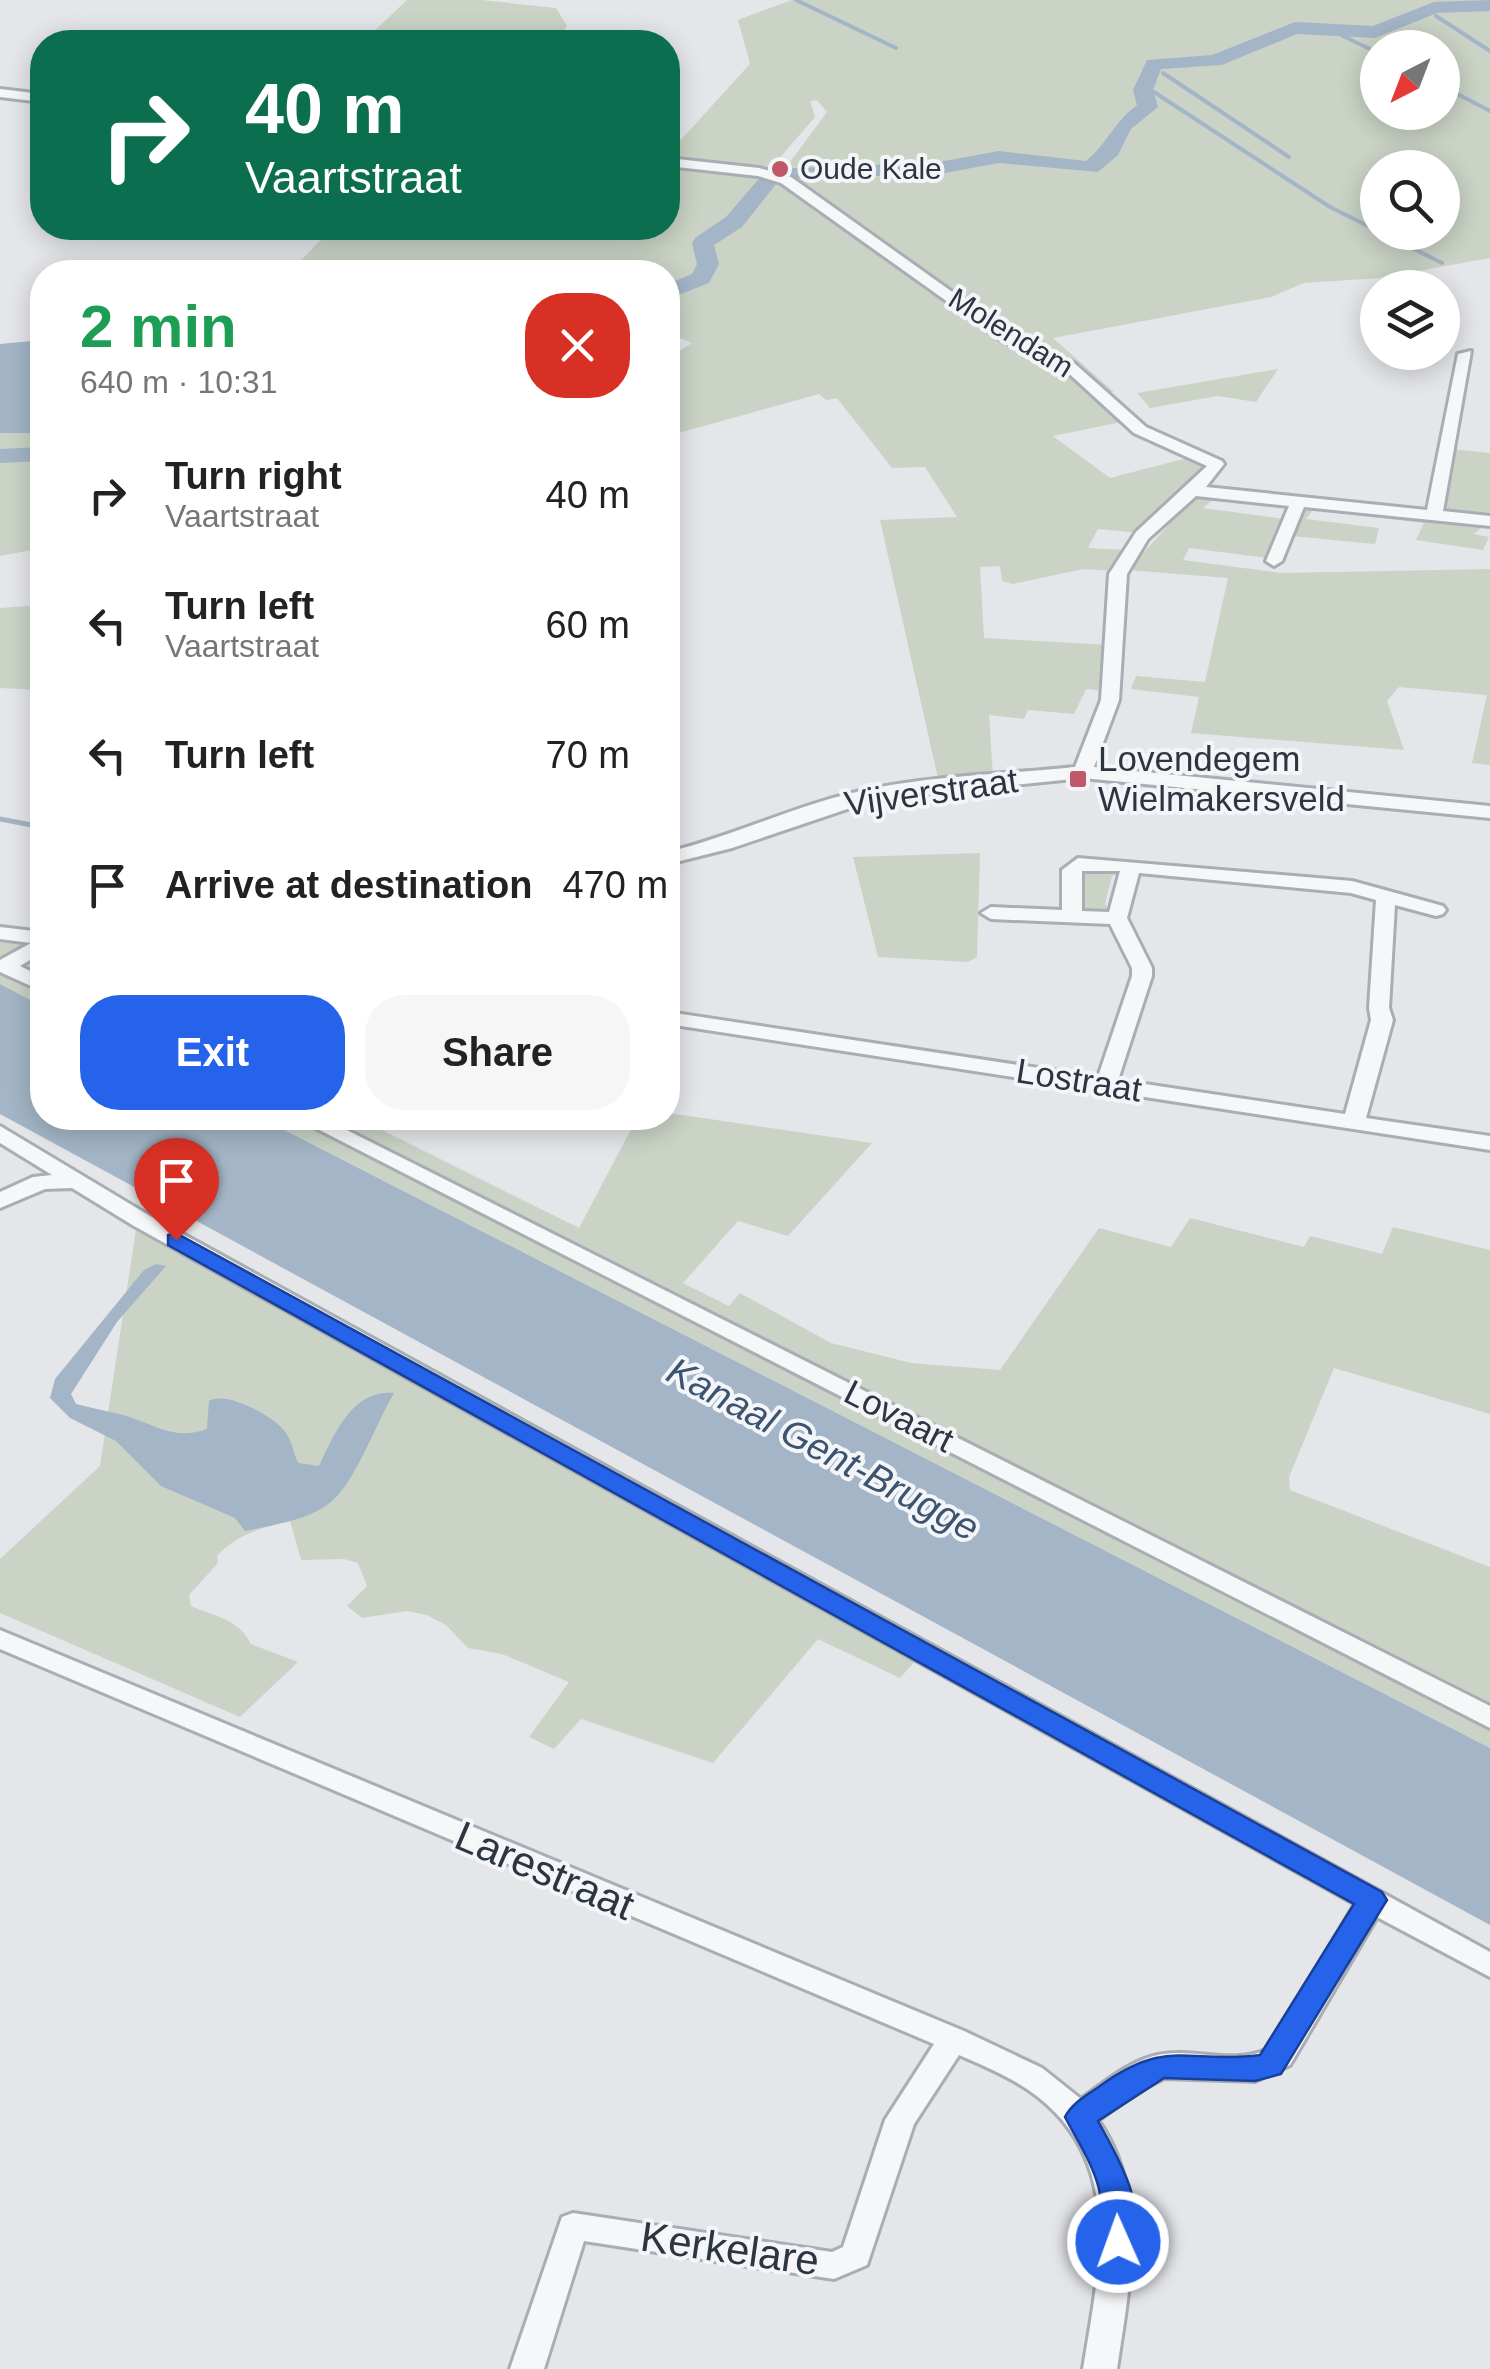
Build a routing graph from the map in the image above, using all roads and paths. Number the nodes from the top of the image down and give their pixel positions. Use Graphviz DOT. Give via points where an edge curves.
graph roads {
  1 [pos="0,93"];
  2 [pos="30,97"];
  3 [pos="680,164"];
  4 [pos="1466,354"];
  5 [pos="1192,491"];
  6 [pos="1298,503"];
  7 [pos="1434,516"];
  8 [pos="1490,521"];
  9 [pos="1274,561"];
  10 [pos="1083,772"];
  11 [pos="1490,812"];
  12 [pos="680,855"];
  13 [pos="1130,866"];
  14 [pos="1386,897"];
  15 [pos="1436,910"];
  16 [pos="991,914"];
  17 [pos="1072,916"];
  18 [pos="1118,918"];
  19 [pos="0,933"];
  20 [pos="30,939"];
  21 [pos="30,949"];
  22 [pos="30,979"];
  23 [pos="680,1020"];
  24 [pos="1106,1084"];
  25 [pos="1354,1122"];
  26 [pos="331,1130"];
  27 [pos="0,1133"];
  28 [pos="1490,1143"];
  29 [pos="38,1160"];
  30 [pos="72,1181"];
  31 [pos="0,1199"];
  32 [pos="0,1640"];
  33 [pos="1490,1718"];
  34 [pos="1372,1900"];
  35 [pos="1490,1966"];
  36 [pos="953,2039"];
  37 [pos="1080,2117"];
  38 [pos="527,2369"];
  39 [pos="1100,2369"];
  1 -- 2 [label="street"];
  3 -- 5 [label="street, Molendam" via="776,176 1009,339 1069,366 1140,430 1216,464"];
  4 -- 7 [label="street"];
  5 -- 6 [label="street"];
  5 -- 10 [label="street" via="1142,536 1118,574 1110,700"];
  6 -- 7 [label="street"];
  6 -- 9 [label="street"];
  7 -- 8 [label="street"];
  10 -- 11 [label="street, Vijverstraat"];
  10 -- 12 [label="street, Vijverstraat" via="844,800"];
  13 -- 14 [label="street"];
  13 -- 17 [label="street" via="1078,864 1072,870"];
  13 -- 18 [label="street"];
  14 -- 15 [label="street"];
  14 -- 25 [label="street" via="1382,1020"];
  16 -- 17 [label="street"];
  17 -- 18 [label="street"];
  18 -- 24 [label="street" via="1142,973"];
  19 -- 20 [label="street"];
  21 -- 22 [label="street" via="4,966"];
  23 -- 24 [label="street, Lostraat"];
  24 -- 25 [label="street, Lostraat"];
  25 -- 28 [label="street, Lostraat"];
  26 -- 33 [label="street, Lovaart"];
  27 -- 29 [label="street"];
  29 -- 30 [label="street"];
  29 -- 31 [label="street"];
  30 -- 31 [label="street" via="41,1182"];
  30 -- 34 [label="street"];
  32 -- 36 [label="street, Larestraat"];
  34 -- 35 [label="street"];
  34 -- 37 [label="street" via="1270,2065 1160,2066"];
  36 -- 37 [label="street, Larestraat" via="1041,2083"];
  36 -- 38 [label="street, Kerkelare" via="900,2120 856,2256 834,2266 573,2226"];
  37 -- 39 [label="street, Larestraat" via="1116,2194 1118,2242"];
}
